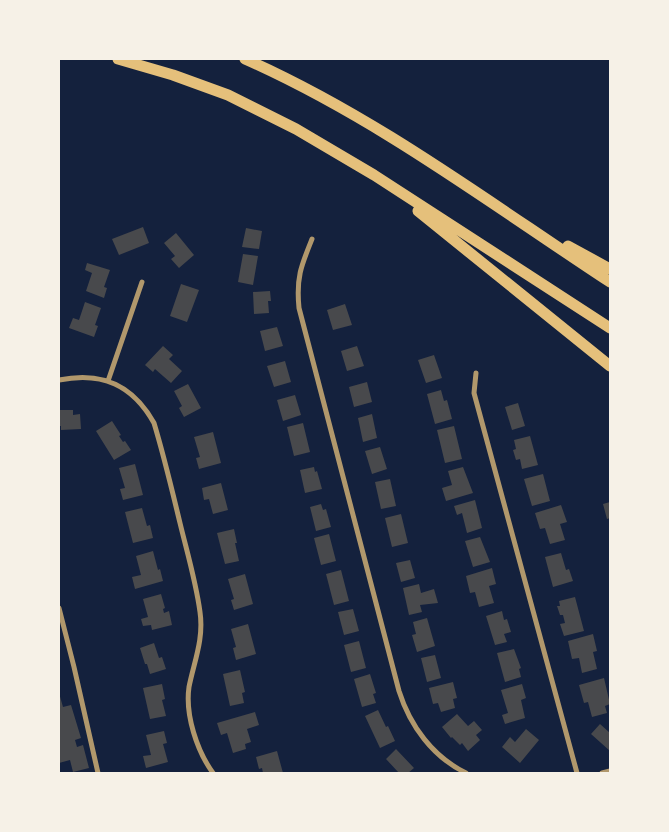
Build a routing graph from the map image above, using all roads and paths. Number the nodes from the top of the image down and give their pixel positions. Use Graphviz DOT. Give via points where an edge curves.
graph roads {
  1 [pos="118,59"];
  2 [pos="245,59"];
  3 [pos="374,175"];
  4 [pos="504,212"];
  5 [pos="312,239"];
  6 [pos="610,269"];
  7 [pos="142,282"];
  8 [pos="610,282"];
  9 [pos="610,328"];
  10 [pos="610,366"];
  11 [pos="476,373"];
  12 [pos="59,380"];
  13 [pos="108,380"];
  14 [pos="59,608"];
  15 [pos="610,771"];
  16 [pos="98,773"];
  17 [pos="213,773"];
  18 [pos="466,773"];
  19 [pos="577,773"];
  20 [pos="602,773"];
  1 -- 3 [label="highway" via="228,95 296,129"];
  2 -- 4 [label="highway" via="287,78 366,122"];
  3 -- 9 [label="highway"];
  3 -- 10 [label="highway"];
  4 -- 6 [label="highway"];
  4 -- 8 [label="highway"];
  5 -- 18 [label="street" via="299,276 299,308 400,691 410,719 429,745"];
  7 -- 13 [label="street"];
  11 -- 19 [label="street" via="474,393"];
  12 -- 13 [label="street" via="83,376"];
  13 -- 17 [label="street" via="141,402 154,423 159,439 200,614 199,648 188,707 202,756"];
  14 -- 16 [label="street"];
  15 -- 20 [label="street"];
}
